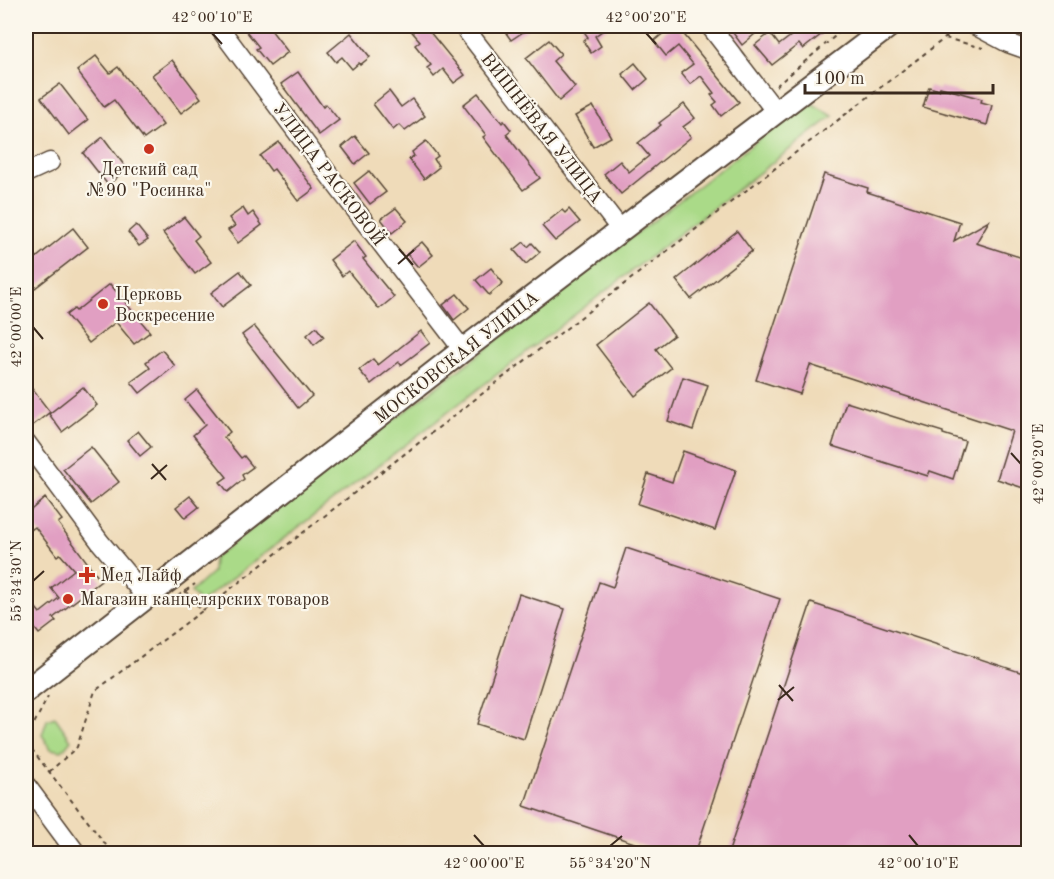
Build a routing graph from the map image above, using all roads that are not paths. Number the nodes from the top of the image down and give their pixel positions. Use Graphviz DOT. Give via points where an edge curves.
graph roads {
  1 [pos="218,26"];
  2 [pos="463,26"];
  3 [pos="710,26"];
  4 [pos="889,26"];
  5 [pos="976,26"];
  6 [pos="1029,50"];
  7 [pos="770,104"];
  8 [pos="50,162"];
  9 [pos="26,173"];
  10 [pos="621,230"];
  11 [pos="463,350"];
  12 [pos="26,442"];
  13 [pos="146,597"];
  14 [pos="26,692"];
  15 [pos="26,785"];
  16 [pos="77,854"];
  1 -- 11 [label="street, УЛИЦА РАСКОВОЙ"];
  2 -- 10 [label="street, ВИШНЁВАЯ УЛИЦА"];
  3 -- 7 [label="street"];
  4 -- 7 [label="main road, МОСКОВСКАЯ УЛИЦА"];
  5 -- 6 [label="street"];
  7 -- 10 [label="main road, МОСКОВСКАЯ УЛИЦА"];
  8 -- 9 [label="street"];
  10 -- 11 [label="main road, МОСКОВСКАЯ УЛИЦА"];
  11 -- 13 [label="main road, МОСКОВСКАЯ УЛИЦА"];
  12 -- 13 [label="street"];
  13 -- 14 [label="main road, МОСКОВСКАЯ УЛИЦА"];
  15 -- 16 [label="street"];
}
